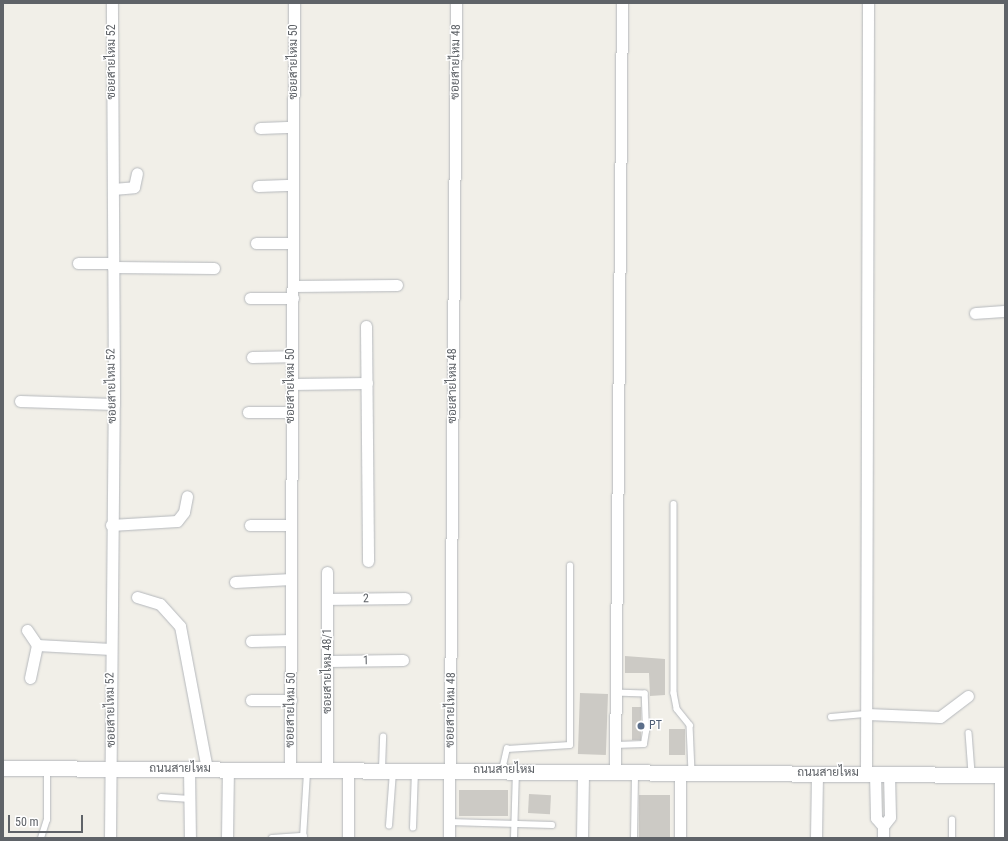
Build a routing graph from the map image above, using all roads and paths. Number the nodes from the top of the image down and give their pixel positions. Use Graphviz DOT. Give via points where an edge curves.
graph roads {
  1 [pos="112,3"];
  2 [pos="294,3"];
  3 [pos="456,3"];
  4 [pos="622,3"];
  5 [pos="868,3"];
  6 [pos="293,127"];
  7 [pos="260,128"];
  8 [pos="137,173"];
  9 [pos="293,185"];
  10 [pos="258,186"];
  11 [pos="113,189"];
  12 [pos="256,243"];
  13 [pos="293,243"];
  14 [pos="78,263"];
  15 [pos="113,265"];
  16 [pos="214,268"];
  17 [pos="397,285"];
  18 [pos="293,286"];
  19 [pos="250,298"];
  20 [pos="293,298"];
  21 [pos="1005,312"];
  22 [pos="975,313"];
  23 [pos="366,326"];
  24 [pos="291,356"];
  25 [pos="252,357"];
  26 [pos="367,383"];
  27 [pos="291,384"];
  28 [pos="20,401"];
  29 [pos="114,404"];
  30 [pos="248,412"];
  31 [pos="291,412"];
  32 [pos="187,496"];
  33 [pos="674,504"];
  34 [pos="111,525"];
  35 [pos="250,525"];
  36 [pos="291,526"];
  37 [pos="368,561"];
  38 [pos="570,566"];
  39 [pos="327,572"];
  40 [pos="291,579"];
  41 [pos="235,582"];
  42 [pos="137,597"];
  43 [pos="404,598"];
  44 [pos="328,599"];
  45 [pos="27,630"];
  46 [pos="251,640"];
  47 [pos="291,640"];
  48 [pos="37,645"];
  49 [pos="111,649"];
  50 [pos="403,660"];
  51 [pos="328,661"];
  52 [pos="30,678"];
  53 [pos="615,693"];
  54 [pos="968,696"];
  55 [pos="251,700"];
  56 [pos="291,700"];
  57 [pos="868,714"];
  58 [pos="831,717"];
  59 [pos="969,733"];
  60 [pos="383,737"];
  61 [pos="615,745"];
  62 [pos="3,768"];
  63 [pos="47,768"];
  64 [pos="112,768"];
  65 [pos="189,769"];
  66 [pos="207,769"];
  67 [pos="228,769"];
  68 [pos="290,769"];
  69 [pos="307,769"];
  70 [pos="387,769"];
  71 [pos="327,770"];
  72 [pos="348,770"];
  73 [pos="415,770"];
  74 [pos="450,770"];
  75 [pos="509,770"];
  76 [pos="583,771"];
  77 [pos="615,771"];
  78 [pos="635,772"];
  79 [pos="686,772"];
  80 [pos="817,773"];
  81 [pos="877,773"];
  82 [pos="972,774"];
  83 [pos="1002,775"];
  84 [pos="161,797"];
  85 [pos="190,799"];
  86 [pos="952,820"];
  87 [pos="449,822"];
  88 [pos="515,824"];
  89 [pos="552,825"];
  90 [pos="389,826"];
  91 [pos="413,828"];
  92 [pos="304,837"];
  93 [pos="41,838"];
  94 [pos="110,838"];
  95 [pos="190,838"];
  96 [pos="227,838"];
  97 [pos="272,838"];
  98 [pos="348,838"];
  99 [pos="449,838"];
  100 [pos="514,838"];
  101 [pos="582,838"];
  102 [pos="634,838"];
  103 [pos="680,838"];
  104 [pos="816,838"];
  105 [pos="883,838"];
  106 [pos="952,838"];
  107 [pos="1000,838"];
  1 -- 11 [label="street, ซอยสายไหม 52"];
  2 -- 6 [label="street, ซอยสายไหม 50"];
  3 -- 74 [label="street, ซอยสายไหม 48"];
  4 -- 53 [label="street"];
  5 -- 57 [label="street"];
  6 -- 7 [label="street"];
  6 -- 9 [label="street, ซอยสายไหม 50"];
  8 -- 11 [label="street" via="134,187"];
  9 -- 10 [label="street"];
  9 -- 13 [label="street, ซอยสายไหม 50"];
  11 -- 15 [label="street, ซอยสายไหม 52"];
  12 -- 13 [label="street"];
  13 -- 18 [label="street, ซอยสายไหม 50"];
  14 -- 15 [label="street"];
  15 -- 16 [label="street"];
  15 -- 29 [label="street, ซอยสายไหม 52"];
  17 -- 18 [label="street"];
  18 -- 20 [label="street, ซอยสายไหม 50"];
  19 -- 20 [label="street"];
  20 -- 24 [label="street, ซอยสายไหม 50"];
  21 -- 22 [label="street"];
  23 -- 26 [label="street"];
  24 -- 25 [label="street"];
  24 -- 27 [label="street, ซอยสายไหม 50"];
  26 -- 27 [label="street"];
  26 -- 37 [label="street"];
  27 -- 31 [label="street, ซอยสายไหม 50"];
  28 -- 29 [label="street"];
  29 -- 34 [label="street, ซอยสายไหม 52"];
  30 -- 31 [label="street"];
  31 -- 36 [label="street, ซอยสายไหม 50"];
  32 -- 34 [label="street" via="184,512 177,521"];
  33 -- 79 [label="lane" via="674,693 677,709 690,725"];
  34 -- 49 [label="street, ซอยสายไหม 52"];
  35 -- 36 [label="street"];
  36 -- 40 [label="street, ซอยสายไหม 50"];
  38 -- 75 [label="lane" via="570,745 507,749"];
  39 -- 44 [label="street, ซอยสายไหม 48/1"];
  40 -- 41 [label="street"];
  40 -- 47 [label="street, ซอยสายไหม 50"];
  42 -- 66 [label="street" via="160,604 180,626"];
  43 -- 44 [label="street, 2"];
  44 -- 51 [label="street, ซอยสายไหม 48/1"];
  45 -- 48 [label="street"];
  46 -- 47 [label="street"];
  47 -- 56 [label="street, ซอยสายไหม 50"];
  48 -- 49 [label="street"];
  48 -- 52 [label="street"];
  49 -- 64 [label="street, ซอยสายไหม 52"];
  50 -- 51 [label="street, 1"];
  51 -- 71 [label="street, ซอยสายไหม 48/1"];
  53 -- 61 [label="street"];
  53 -- 61 [label="lane" via="645,694 646,731 644,744"];
  54 -- 57 [label="street" via="940,717"];
  55 -- 56 [label="street"];
  56 -- 68 [label="street, ซอยสายไหม 50"];
  57 -- 58 [label="lane"];
  57 -- 81 [label="street"];
  59 -- 82 [label="lane"];
  60 -- 70 [label="lane"];
  61 -- 77 [label="street"];
  62 -- 63 [label="main road, ถนนสายไหม"];
  63 -- 64 [label="main road, ถนนสายไหม"];
  63 -- 93 [label="lane" via="48,820"];
  64 -- 65 [label="main road, ถนนสายไหม"];
  64 -- 94 [label="street, ซอยสายไหม 52"];
  65 -- 66 [label="main road, ถนนสายไหม"];
  65 -- 85 [label="street"];
  66 -- 67 [label="main road, ถนนสายไหม"];
  67 -- 68 [label="main road, ถนนสายไหม"];
  67 -- 96 [label="street"];
  68 -- 69 [label="main road, ถนนสายไหม"];
  69 -- 71 [label="main road, ถนนสายไหม"];
  69 -- 92 [label="lane"];
  70 -- 72 [label="main road, ถนนสายไหม"];
  70 -- 73 [label="main road, ถนนสายไหม"];
  70 -- 90 [label="lane"];
  71 -- 72 [label="main road, ถนนสายไหม"];
  72 -- 98 [label="street"];
  73 -- 74 [label="main road, ถนนสายไหม"];
  73 -- 91 [label="lane"];
  74 -- 75 [label="main road, ถนนสายไหม"];
  74 -- 87 [label="street, ซอยสายไหม 48"];
  75 -- 76 [label="main road, ถนนสายไหม"];
  75 -- 88 [label="lane"];
  76 -- 77 [label="main road, ถนนสายไหม"];
  76 -- 101 [label="street"];
  77 -- 78 [label="main road, ถนนสายไหม"];
  78 -- 79 [label="main road, ถนนสายไหม"];
  78 -- 102 [label="lane"];
  79 -- 80 [label="main road, ถนนสายไหม"];
  79 -- 103 [label="street"];
  80 -- 81 [label="main road, ถนนสายไหม"];
  80 -- 104 [label="street"];
  81 -- 82 [label="main road, ถนนสายไหม"];
  81 -- 105 [label="street" via="890,817 883,826"];
  82 -- 83 [label="main road, ถนนสายไหม"];
  83 -- 107 [label="street"];
  84 -- 85 [label="lane"];
  85 -- 95 [label="street"];
  86 -- 106 [label="lane"];
  87 -- 88 [label="lane"];
  87 -- 99 [label="street, ซอยสายไหม 48"];
  88 -- 89 [label="lane"];
  88 -- 100 [label="lane"];
  92 -- 97 [label="lane"];
}
